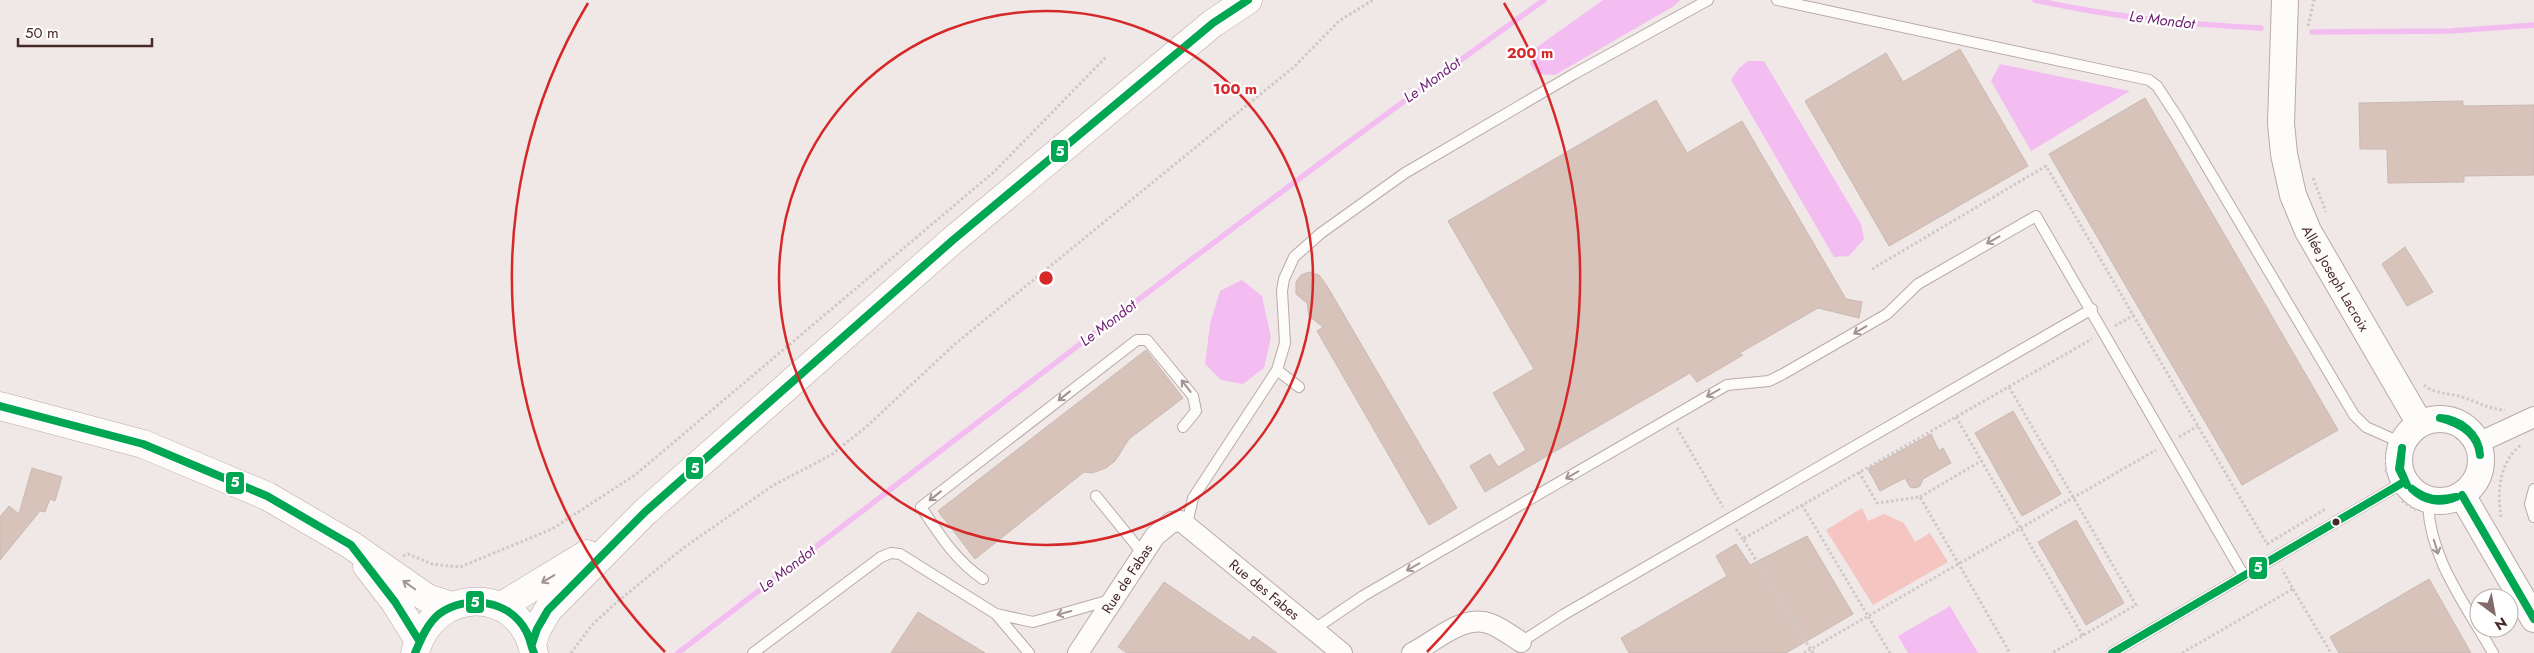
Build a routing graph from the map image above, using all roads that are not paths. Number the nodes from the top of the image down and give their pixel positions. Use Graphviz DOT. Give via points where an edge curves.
graph roads {
  1 [pos="1248,0"];
  2 [pos="1708,0"];
  3 [pos="1778,0"];
  4 [pos="2285,0"];
  5 [pos="2302,0"];
  6 [pos="2281,121"];
  7 [pos="2092,309"];
  8 [pos="1277,370"];
  9 [pos="1299,387"];
  10 [pos="0,406"];
  11 [pos="2534,417"];
  12 [pos="2420,424"];
  13 [pos="1184,427"];
  14 [pos="2478,443"];
  15 [pos="2394,445"];
  16 [pos="2397,485"];
  17 [pos="2534,488"];
  18 [pos="1096,496"];
  19 [pos="2462,496"];
  20 [pos="2422,505"];
  21 [pos="645,512"];
  22 [pos="2534,517"];
  23 [pos="1187,524"];
  24 [pos="351,545"];
  25 [pos="1144,555"];
  26 [pos="2244,576"];
  27 [pos="983,579"];
  28 [pos="1111,600"];
  29 [pos="452,606"];
  30 [pos="500,607"];
  31 [pos="996,614"];
  32 [pos="2534,619"];
  33 [pos="1314,630"];
  34 [pos="1521,642"];
  35 [pos="417,646"];
  36 [pos="533,649"];
  37 [pos="753,653"];
  38 [pos="1029,653"];
  39 [pos="1078,653"];
  40 [pos="1342,653"];
  41 [pos="1412,653"];
  42 [pos="2112,653"];
  43 [pos="2493,653"];
  1 -- 21 [label="main road" via="1213,23 953,240"];
  2 -- 8 [label="lane" via="1404,173 1321,233 1294,257 1284,278 1285,342"];
  3 -- 15 [label="lane" via="2150,80 2178,118 2354,415"];
  4 -- 6 [label="street, Allée Joseph Lacroix"];
  5 -- 6 [label="street, Allée Joseph Lacroix" via="2289,60"];
  6 -- 12 [label="street, Allée Joseph Lacroix" via="2293,195 2308,231"];
  7 -- 26 [label="lane"];
  7 -- 33 [label="lane, one-way" via="2036,216 1918,284 1887,314 1783,374 1769,381 1726,385 1363,596"];
  7 -- 34 [label="lane"];
  8 -- 9 [label="lane"];
  8 -- 23 [label="lane" via="1193,498"];
  10 -- 24 [label="main road" via="143,444 267,496"];
  11 -- 14 [label="street"];
  12 -- 14 [label="street" via="2440,419 2460,423"];
  12 -- 15 [label="street"];
  13 -- 27 [label="lane, one-way" via="1196,411 1193,396 1148,340 1137,340 921,507 968,569"];
  14 -- 19 [label="street" via="2482,466 2475,483"];
  15 -- 16 [label="street" via="2399,456"];
  16 -- 20 [label="street" via="2413,492"];
  16 -- 26 [label="lane"];
  17 -- 22 [label="lane" via="2530,504"];
  18 -- 25 [label="lane"];
  19 -- 20 [label="street"];
  19 -- 32 [label="street"];
  20 -- 43 [label="lane, one-way" via="2440,560"];
  21 -- 30 [label="main road, one-way" via="572,564"];
  21 -- 36 [label="main road" via="548,610 537,629"];
  23 -- 25 [label="street, Rue de Fabas" via="1181,521 1166,526 1155,536"];
  23 -- 33 [label="street, Rue des Fabes"];
  29 -- 24 [label="main road, one-way" via="427,598"];
  24 -- 35 [label="main road" via="395,602"];
  25 -- 28 [label="street, Rue de Fabas"];
  26 -- 42 [label="lane"];
  28 -- 31 [label="lane, one-way" via="1033,622"];
  28 -- 39 [label="street, Rue de Fabas"];
  29 -- 30 [label="main road" via="485,602"];
  29 -- 35 [label="main road" via="427,625"];
  30 -- 36 [label="main road" via="520,622"];
  31 -- 37 [label="lane" via="918,564 891,553 882,556"];
  31 -- 38 [label="lane"];
  33 -- 40 [label="street, Rue des Fabes"];
  34 -- 41 [label="street" via="1480,621 1450,630"];
}
